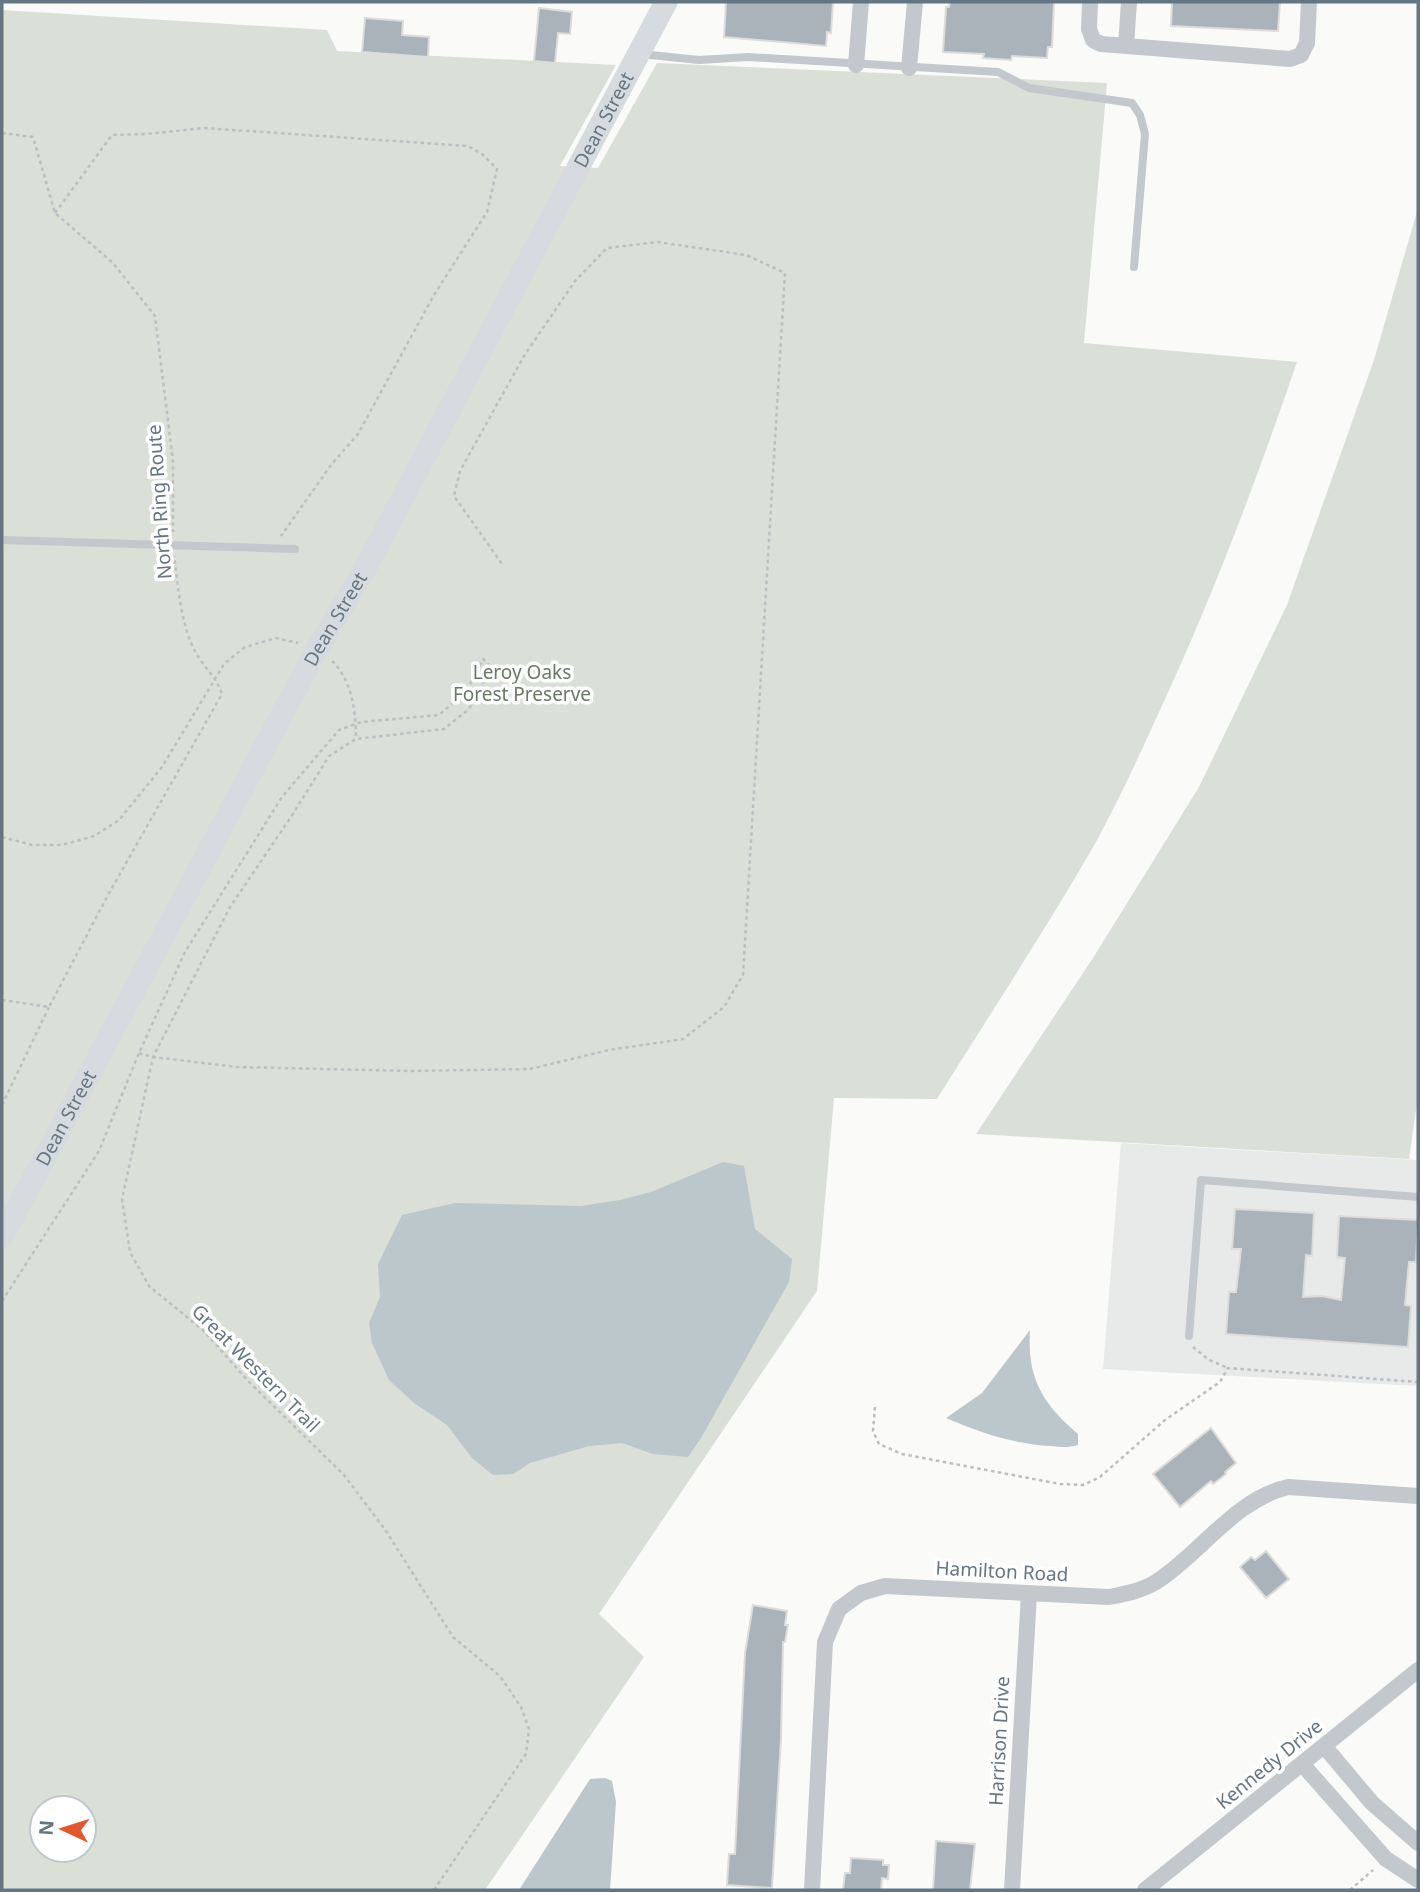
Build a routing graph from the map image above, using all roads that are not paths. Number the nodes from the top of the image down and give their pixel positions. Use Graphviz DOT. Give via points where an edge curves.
graph roads {
  1 [pos="666,2"];
  2 [pos="861,2"];
  3 [pos="915,2"];
  4 [pos="1090,2"];
  5 [pos="1129,2"];
  6 [pos="1310,2"];
  7 [pos="1126,46"];
  8 [pos="638,53"];
  9 [pos="856,65"];
  10 [pos="909,68"];
  11 [pos="1134,267"];
  12 [pos="2,540"];
  13 [pos="295,550"];
  14 [pos="1418,1197"];
  15 [pos="2,1237"];
  16 [pos="1189,1336"];
  17 [pos="1418,1496"];
  18 [pos="1029,1594"];
  19 [pos="1418,1670"];
  20 [pos="1324,1746"];
  21 [pos="1302,1764"];
  22 [pos="1418,1843"];
  23 [pos="1418,1882"];
  24 [pos="812,1890"];
  25 [pos="1012,1890"];
  26 [pos="1145,1890"];
  27 [pos="1405,1890"];
  1 -- 8 [label="street, Dean Street"];
  2 -- 9 [label="street"];
  3 -- 10 [label="street"];
  4 -- 7 [label="street" via="1093,40"];
  5 -- 7 [label="street"];
  6 -- 7 [label="street" via="1307,43 1301,55 1290,60"];
  8 -- 9 [label="lane" via="699,60 748,57"];
  8 -- 15 [label="street, Dean Street"];
  9 -- 10 [label="lane"];
  10 -- 11 [label="lane" via="998,72 1029,88 1132,103 1145,134"];
  12 -- 13 [label="lane"];
  14 -- 16 [label="lane" via="1201,1180"];
  17 -- 18 [label="street, Hamilton Road" via="1288,1487 1247,1506 1156,1582 1135,1592 1109,1597"];
  18 -- 24 [label="street, Hamilton Road" via="885,1586 862,1593 839,1609 825,1642"];
  18 -- 25 [label="street, Harrison Drive"];
  19 -- 20 [label="street, Kennedy Drive"];
  20 -- 21 [label="street, Kennedy Drive"];
  20 -- 22 [label="street" via="1372,1803"];
  21 -- 23 [label="street" via="1386,1859"];
  21 -- 26 [label="street, Kennedy Drive"];
  23 -- 27 [label="street"];
}
